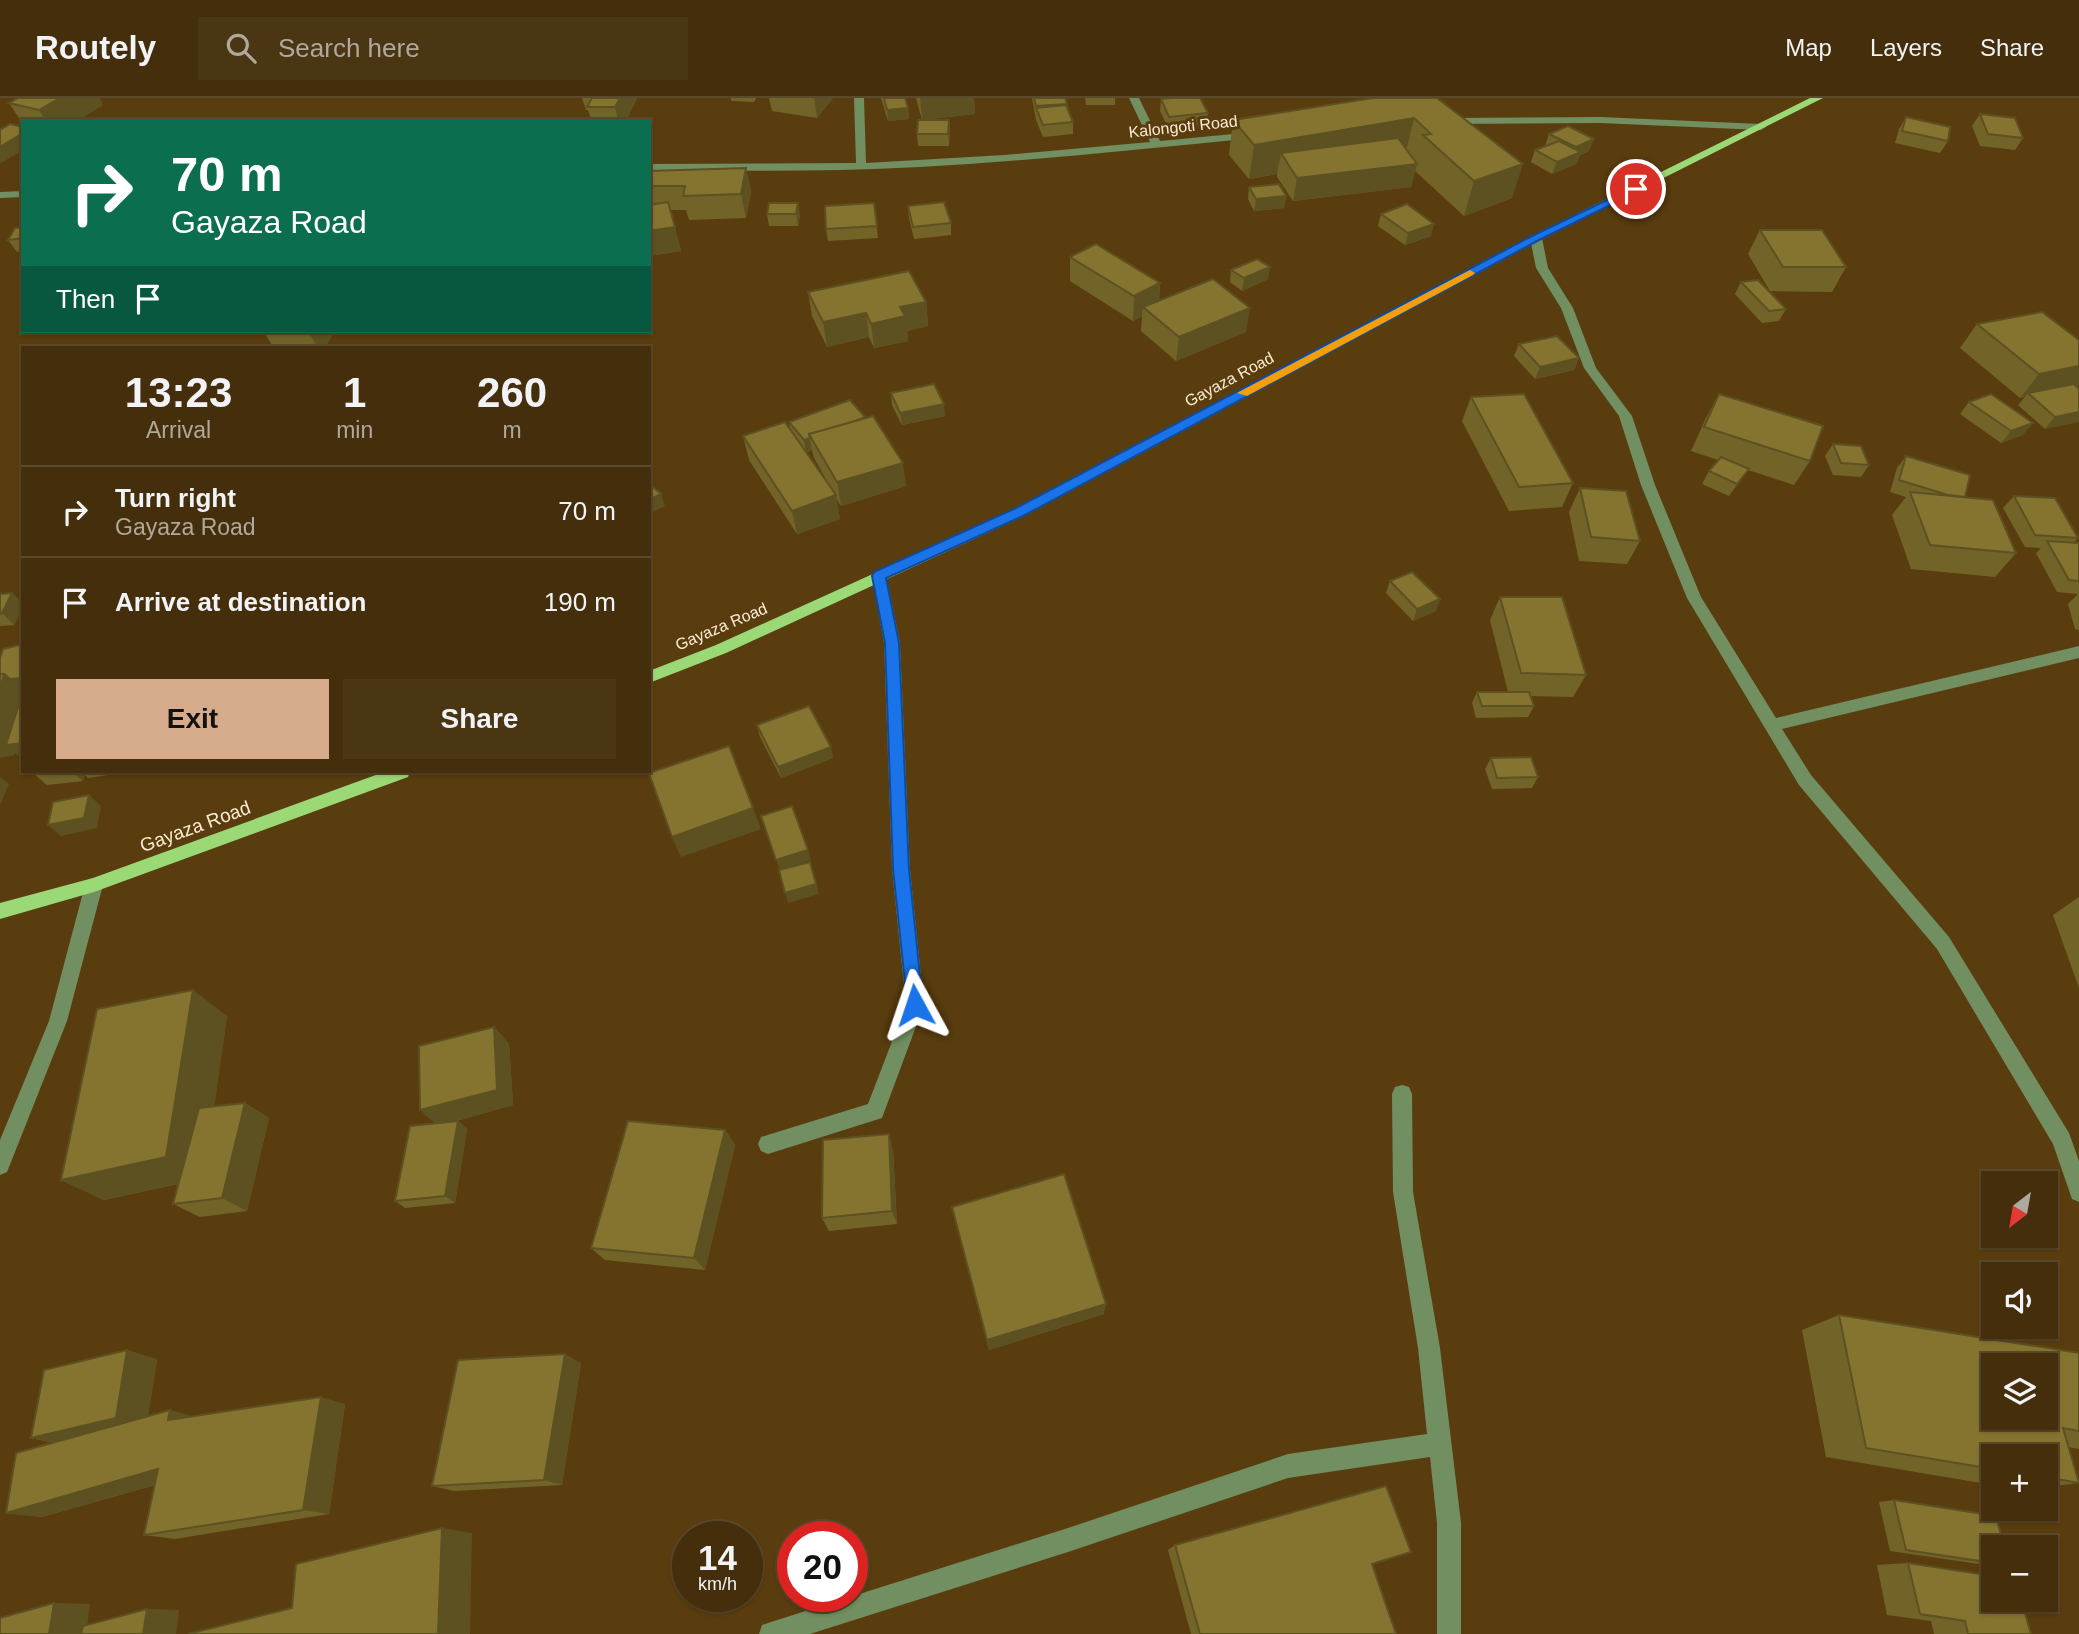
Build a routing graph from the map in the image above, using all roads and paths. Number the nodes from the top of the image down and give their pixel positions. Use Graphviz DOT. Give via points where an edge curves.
graph roads {
  1 [pos="859,98"];
  2 [pos="1134,98"];
  3 [pos="1818,98"];
  4 [pos="1428,121"];
  5 [pos="1761,127"];
  6 [pos="1264,134"];
  7 [pos="1156,144"];
  8 [pos="861,165"];
  9 [pos="651,167"];
  10 [pos="21,194"];
  11 [pos="0,195"];
  12 [pos="1536,238"];
  13 [pos="879,576"];
  14 [pos="2079,652"];
  15 [pos="651,676"];
  16 [pos="1772,725"];
  17 [pos="399,773"];
  18 [pos="94,885"];
  19 [pos="0,911"];
  20 [pos="1402,1094"];
  21 [pos="768,1144"];
  22 [pos="0,1165"];
  23 [pos="2079,1192"];
  24 [pos="1440,1444"];
  25 [pos="771,1634"];
  26 [pos="1449,1634"];
  1 -- 8 [label="street"];
  2 -- 7 [label="street"];
  3 -- 5 [label="main road, Gayaza Road"];
  4 -- 5 [label="street" via="1600,120"];
  5 -- 12 [label="main road, Gayaza Road"];
  6 -- 7 [label="street, Kalongoti Road"];
  7 -- 8 [label="street, Kalongoti Road" via="1041,156"];
  8 -- 9 [label="street, Kalongoti Road"];
  10 -- 11 [label="street"];
  12 -- 13 [label="main road, Gayaza Road" via="1020,512"];
  12 -- 16 [label="street" via="1542,268 1567,308 1590,368 1625,416 1694,598"];
  13 -- 15 [label="main road, Gayaza Road"];
  13 -- 21 [label="street" via="892,643 901,869 915,1005 875,1111"];
  14 -- 16 [label="street"];
  16 -- 23 [label="street" via="1805,780 1943,943 2062,1140"];
  17 -- 18 [label="main road, Gayaza Road"];
  18 -- 19 [label="main road, Gayaza Road"];
  18 -- 22 [label="street" via="58,1021"];
  20 -- 24 [label="street" via="1403,1192"];
  24 -- 25 [label="street" via="1288,1466"];
  24 -- 26 [label="street" via="1449,1523"];
}
